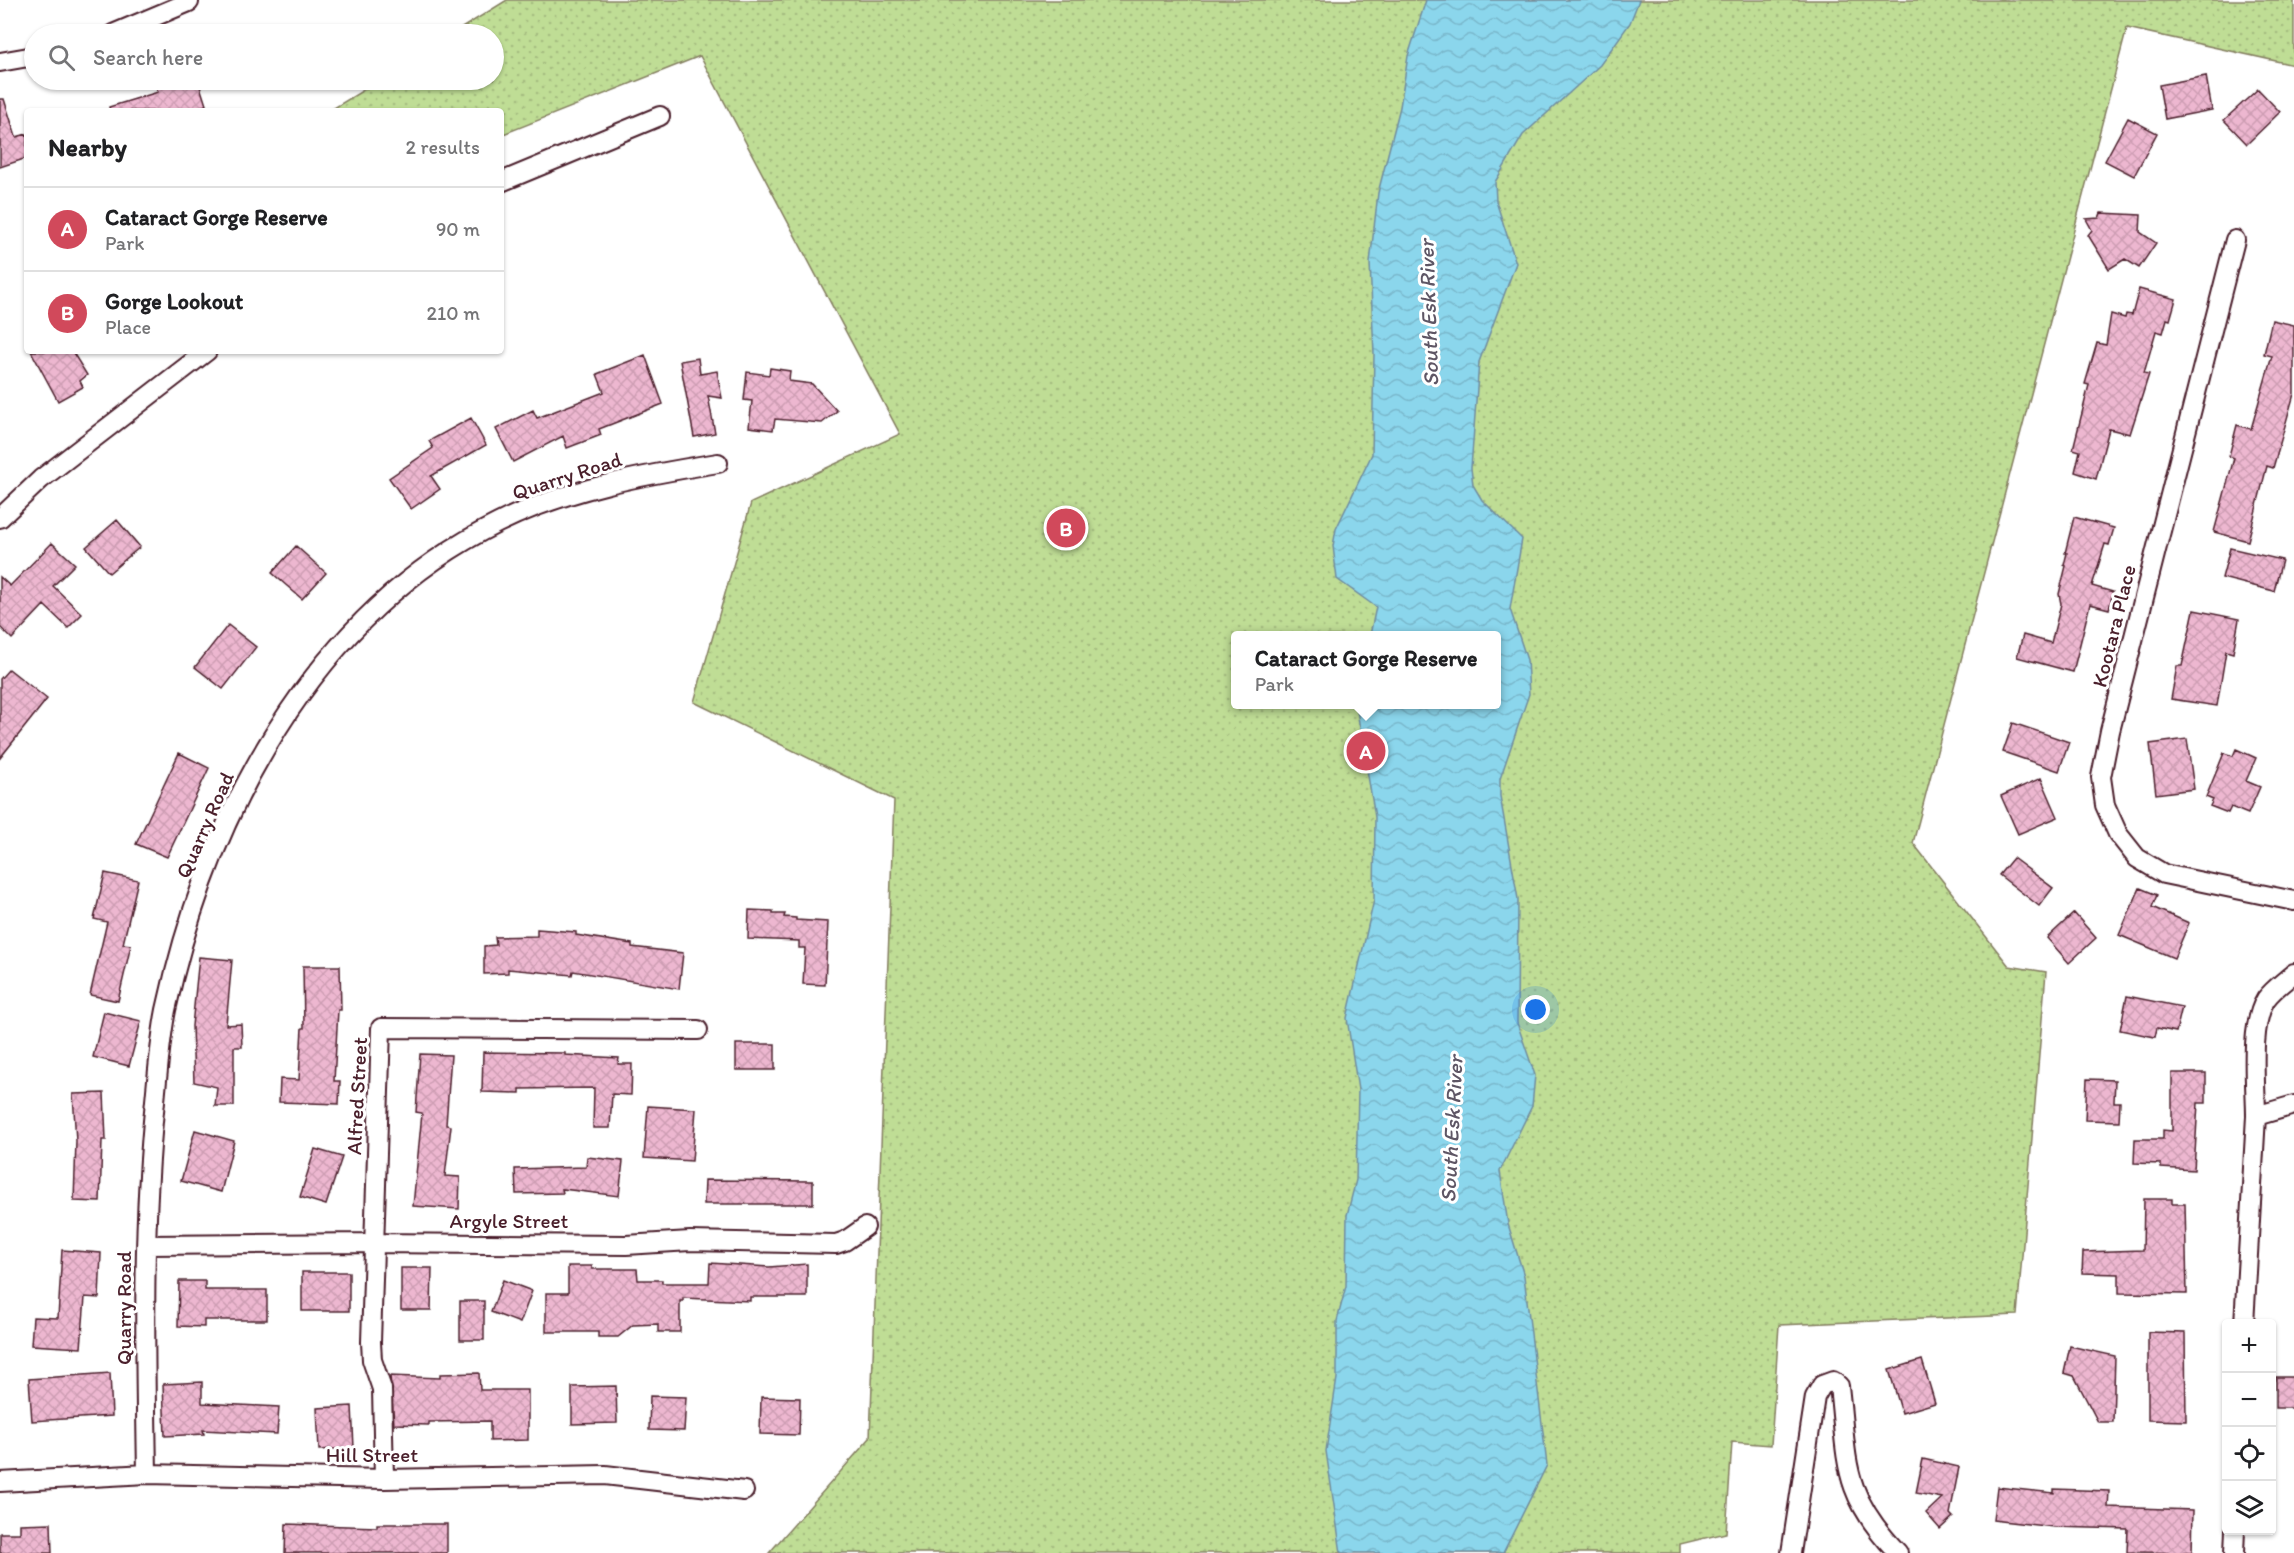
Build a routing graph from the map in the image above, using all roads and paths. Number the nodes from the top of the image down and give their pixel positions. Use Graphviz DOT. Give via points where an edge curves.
graph roads {
  1 [pos="189,2"];
  2 [pos="137,24"];
  3 [pos="24,58"];
  4 [pos="0,62"];
  5 [pos="660,116"];
  6 [pos="504,181"];
  7 [pos="2235,240"];
  8 [pos="203,354"];
  9 [pos="718,464"];
  10 [pos="0,518"];
  11 [pos="2294,901"];
  12 [pos="2294,973"];
  13 [pos="698,1030"];
  14 [pos="2294,1105"];
  15 [pos="2256,1116"];
  16 [pos="865,1227"];
  17 [pos="374,1243"];
  18 [pos="147,1245"];
  19 [pos="2244,1319"];
  20 [pos="147,1474"];
  21 [pos="384,1479"];
  22 [pos="0,1482"];
  23 [pos="744,1491"];
  24 [pos="2235,1535"];
  25 [pos="1791,1553"];
  26 [pos="1898,1553"];
  27 [pos="2234,1553"];
  1 -- 2 [label="street"];
  3 -- 4 [label="street"];
  5 -- 6 [label="street"];
  7 -- 11 [label="street, Kootara Place" via="2101,777 2105,805 2118,834 2137,858 2164,874"];
  8 -- 10 [label="street" via="41,479"];
  9 -- 18 [label="street, Quarry Road" via="645,474 587,489 498,523 412,575 375,607 327,658 295,701 241,792 204,877 189,926 166,1011 159,1057 149,1153"];
  12 -- 15 [label="street" via="2266,1000 2260,1017 2256,1035"];
  13 -- 17 [label="street, Alfred Street" via="381,1028"];
  14 -- 15 [label="street"];
  15 -- 19 [label="street"];
  16 -- 17 [label="street, Argyle Street" via="836,1244"];
  17 -- 18 [label="street, Argyle Street"];
  17 -- 21 [label="street, Alfred Street" via="371,1342 372,1360 382,1389"];
  18 -- 20 [label="street, Quarry Road"];
  20 -- 21 [label="street, Hill Street"];
  20 -- 22 [label="street, Hill Street"];
  21 -- 23 [label="street, Hill Street" via="605,1475"];
  24 -- 27 [label="street"];
  25 -- 26 [label="street" via="1815,1397 1822,1384 1833,1381 1839,1386 1848,1473 1857,1499 1874,1528"];
}
